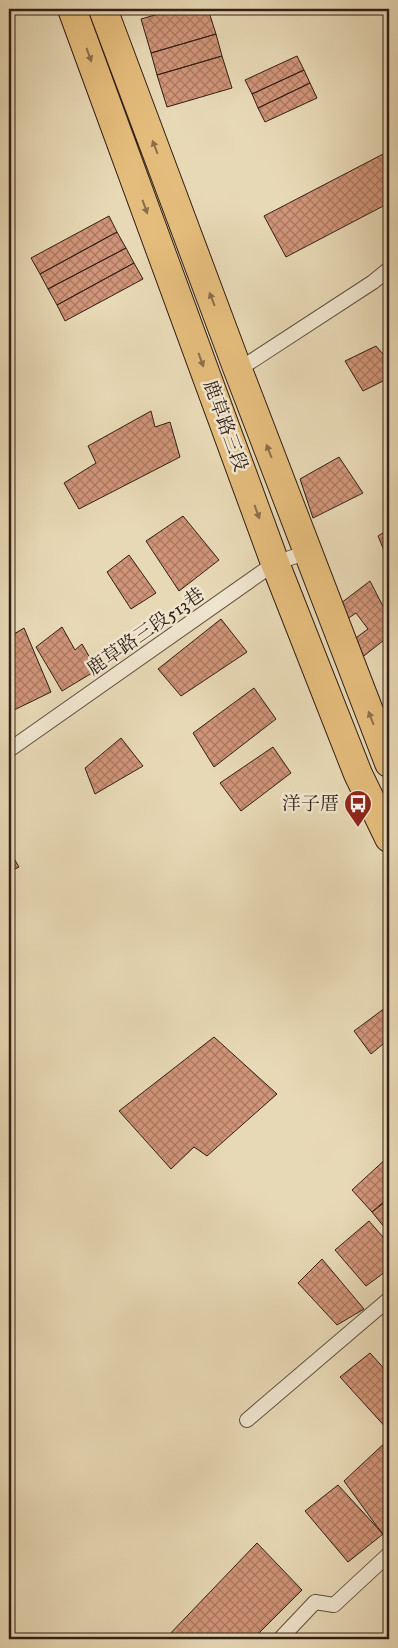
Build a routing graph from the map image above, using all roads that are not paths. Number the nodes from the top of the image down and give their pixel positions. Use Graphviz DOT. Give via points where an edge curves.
graph roads {
  1 [pos="72,9"];
  2 [pos="103,9"];
  3 [pos="389,269"];
  4 [pos="238,370"];
  5 [pos="308,552"];
  6 [pos="275,563"];
  7 [pos="9,750"];
  8 [pos="387,758"];
  9 [pos="358,774"];
  10 [pos="389,837"];
  11 [pos="389,1299"];
  12 [pos="247,1420"];
  13 [pos="389,1554"];
  14 [pos="280,1639"];
  1 -- 6 [label="main road, 鹿草路三段, one-way"];
  4 -- 2 [label="main road, 鹿草路三段, one-way"];
  3 -- 4 [label="lane"];
  5 -- 4 [label="main road, 鹿草路三段, one-way"];
  5 -- 6 [label="lane, 鹿草路三段513巷"];
  8 -- 5 [label="main road, 鹿草路三段, one-way"];
  6 -- 7 [label="lane, 鹿草路三段513巷"];
  6 -- 9 [label="main road, 鹿草路三段"];
  8 -- 9 [label="main road"];
  9 -- 10 [label="main road, 鹿草路三段"];
  11 -- 12 [label="lane"];
  13 -- 14 [label="lane" via="334,1605 314,1602"];
}
